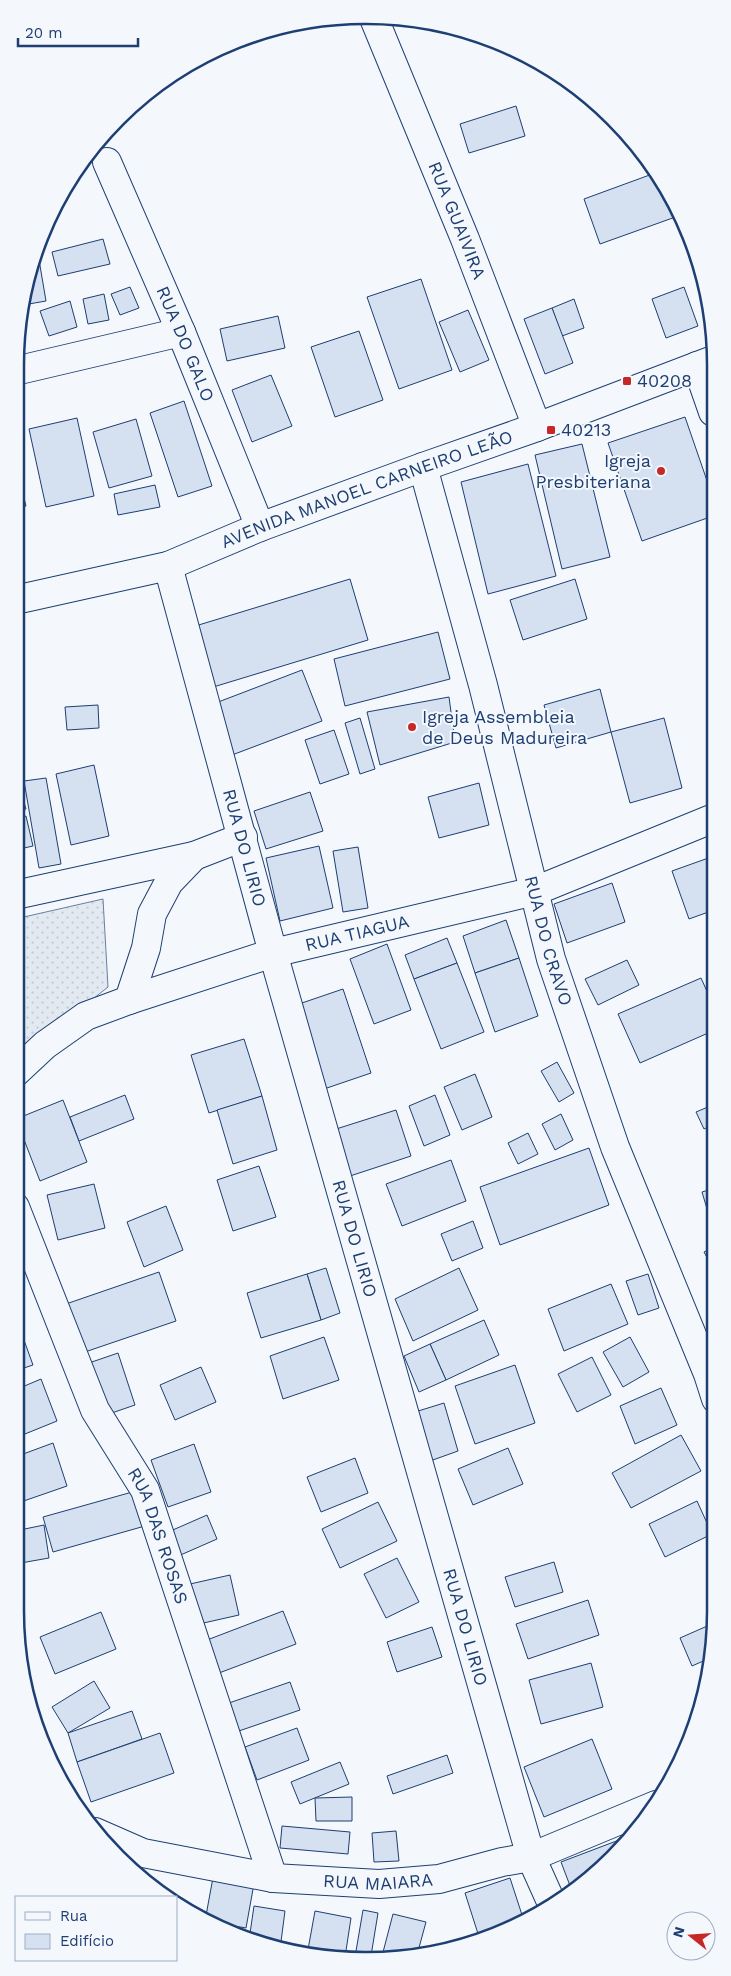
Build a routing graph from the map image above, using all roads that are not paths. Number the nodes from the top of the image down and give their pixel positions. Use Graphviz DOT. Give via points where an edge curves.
graph roads {
  1 [pos="376,24"];
  2 [pos="106,162"];
  3 [pos="181,332"];
  4 [pos="705,363"];
  5 [pos="24,369"];
  6 [pos="536,428"];
  7 [pos="423,467"];
  8 [pos="260,527"];
  9 [pos="168,566"];
  10 [pos="24,598"];
  11 [pos="707,821"];
  12 [pos="243,837"];
  13 [pos="194,856"];
  14 [pos="535,891"];
  15 [pos="24,893"];
  16 [pos="273,953"];
  17 [pos="129,1000"];
  18 [pos="24,1065"];
  19 [pos="24,1230"];
  20 [pos="707,1372"];
  21 [pos="644,1809"];
  22 [pos="112,1840"];
  23 [pos="531,1857"];
  24 [pos="273,1878"];
  25 [pos="549,1898"];
  1 -- 6 [label="street, RUA GUAIVIRA" via="465,239"];
  2 -- 3 [label="street, RUA DO GALO"];
  3 -- 5 [label="street"];
  3 -- 8 [label="street, RUA DO GALO"];
  4 -- 6 [label="street, AVENIDA MANOEL CARNEIRO LEÃO"];
  6 -- 7 [label="street, AVENIDA MANOEL CARNEIRO LEÃO"];
  7 -- 8 [label="street, AVENIDA MANOEL CARNEIRO LEÃO"];
  7 -- 14 [label="street, RUA DO CRAVO" via="484,685"];
  8 -- 9 [label="street, AVENIDA MANOEL CARNEIRO LEÃO"];
  9 -- 10 [label="street, AVENIDA MANOEL CARNEIRO LEÃO"];
  9 -- 12 [label="street, RUA DO LIRIO"];
  11 -- 14 [label="street, RUA TIAGUA"];
  12 -- 13 [label="street"];
  12 -- 16 [label="street, RUA DO LIRIO"];
  13 -- 15 [label="street"];
  13 -- 17 [label="street" via="168,882 152,914 146,948"];
  14 -- 16 [label="street, RUA TIAGUA"];
  14 -- 20 [label="street, RUA DO CRAVO" via="551,959 615,1147"];
  16 -- 17 [label="street, RUA TIAGUA"];
  16 -- 23 [label="street, RUA DO LIRIO"];
  17 -- 18 [label="street, RUA TIAGUA" via="86,1016"];
  19 -- 24 [label="street, RUA DAS ROSAS" via="95,1410 145,1490"];
  21 -- 23 [label="street, RUA MAIARA"];
  22 -- 24 [label="street, RUA MAIARA" via="143,1853"];
  23 -- 24 [label="street, RUA MAIARA" via="440,1879 396,1883"];
  23 -- 25 [label="street, RUA DO LIRIO"];
}
